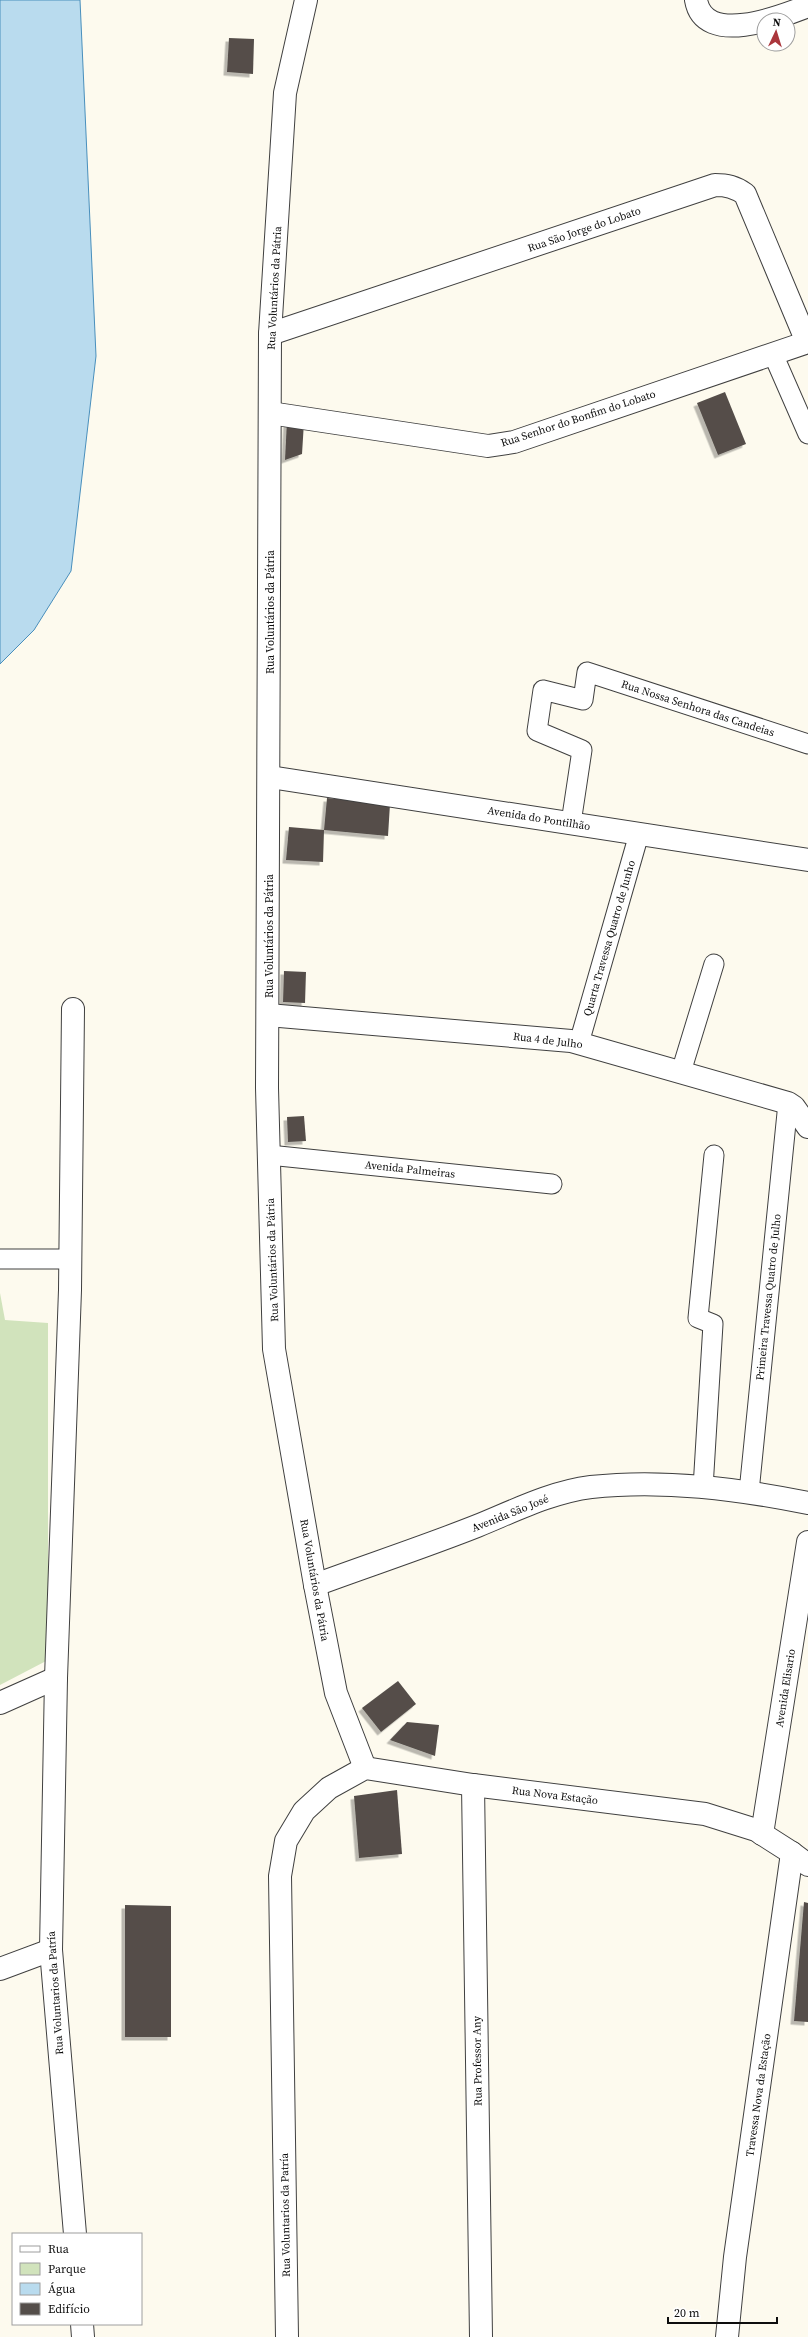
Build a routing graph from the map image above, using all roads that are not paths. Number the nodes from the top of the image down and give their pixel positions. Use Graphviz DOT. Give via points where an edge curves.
graph roads {
  1 [pos="306,0"];
  2 [pos="696,0"];
  3 [pos="808,6"];
  4 [pos="270,334"];
  5 [pos="808,342"];
  6 [pos="773,354"];
  7 [pos="270,413"];
  8 [pos="808,434"];
  9 [pos="808,744"];
  10 [pos="270,777"];
  11 [pos="571,823"];
  12 [pos="639,834"];
  13 [pos="808,860"];
  14 [pos="714,964"];
  15 [pos="73,1008"];
  16 [pos="268,1015"];
  17 [pos="579,1043"];
  18 [pos="680,1072"];
  19 [pos="788,1103"];
  20 [pos="808,1127"];
  21 [pos="268,1155"];
  22 [pos="714,1155"];
  23 [pos="552,1184"];
  24 [pos="0,1259"];
  25 [pos="70,1259"];
  26 [pos="703,1488"];
  27 [pos="749,1492"];
  28 [pos="808,1503"];
  29 [pos="808,1542"];
  30 [pos="315,1585"];
  31 [pos="56,1678"];
  32 [pos="0,1703"];
  33 [pos="365,1768"];
  34 [pos="473,1785"];
  35 [pos="762,1834"];
  36 [pos="800,1859"];
  37 [pos="50,1950"];
  38 [pos="0,1969"];
  39 [pos="75,2233"];
  40 [pos="82,2325"];
  41 [pos="84,2337"];
  42 [pos="287,2337"];
  43 [pos="481,2337"];
  44 [pos="727,2337"];
  1 -- 4 [label="street, Rua Voluntários da Pátria" via="285,93"];
  2 -- 3 [label="street" via="697,8 705,17 715,24 732,27 788,14"];
  4 -- 5 [label="street, Rua São Jorge do Lobato" via="715,185 722,185 738,189 745,194"];
  4 -- 7 [label="street, Rua Voluntários da Pátria"];
  5 -- 6 [label="street, Rua Senhor do Bonfim do Lobato"];
  6 -- 7 [label="street, Rua Senhor do Bonfim do Lobato" via="514,442 488,446"];
  6 -- 8 [label="lane"];
  7 -- 10 [label="street, Rua Voluntários da Pátria"];
  9 -- 11 [label="lane, Rua Nossa Senhora das Candeias" via="587,672 583,700 543,690 537,731 582,750"];
  10 -- 11 [label="street, Avenida do Pontilhão"];
  10 -- 16 [label="street, Rua Voluntários da Pátria"];
  11 -- 12 [label="street, Avenida do Pontilhão"];
  12 -- 13 [label="street, Avenida do Pontilhão"];
  12 -- 17 [label="lane, Quarta Travessa Quatro de Junho"];
  14 -- 18 [label="lane"];
  15 -- 25 [label="street"];
  16 -- 17 [label="street, Rua 4 de Julho" via="551,1038"];
  16 -- 21 [label="street, Rua Voluntários da Pátria"];
  17 -- 18 [label="street, Rua 4 de Julho"];
  18 -- 19 [label="street, Rua 4 de Julho"];
  19 -- 20 [label="street" via="794,1107"];
  19 -- 27 [label="lane, Primeira Travessa Quatro de Julho"];
  21 -- 23 [label="lane, Avenida Palmeiras"];
  21 -- 30 [label="street, Rua Voluntários da Pátria" via="274,1349"];
  22 -- 26 [label="lane" via="698,1318 712,1324"];
  24 -- 25 [label="lane"];
  25 -- 31 [label="street"];
  26 -- 27 [label="street, Avenida São José"];
  26 -- 30 [label="street, Avenida São José" via="652,1485 591,1487 548,1497 476,1527"];
  27 -- 28 [label="street, Avenida São José"];
  29 -- 35 [label="street, Avenida Elisario"];
  30 -- 33 [label="street, Rua Voluntários da Pátria" via="336,1693"];
  31 -- 32 [label="street"];
  31 -- 37 [label="street, Rua Voluntarios da Patría"];
  33 -- 34 [label="street, Rua Nova Estação"];
  33 -- 42 [label="street, Rua Voluntarios da Patría" via="329,1788 304,1811 286,1841 280,1876"];
  34 -- 35 [label="street, Rua Nova Estação" via="705,1814"];
  34 -- 43 [label="street, Rua Professor Any"];
  35 -- 36 [label="street, Rua Nova Estação"];
  36 -- 44 [label="street, Travessa Nova da Estação" via="735,2257"];
  37 -- 38 [label="street"];
  37 -- 39 [label="street, Rua Voluntarios da Patría"];
  40 -- 41 [label="street"];
}
